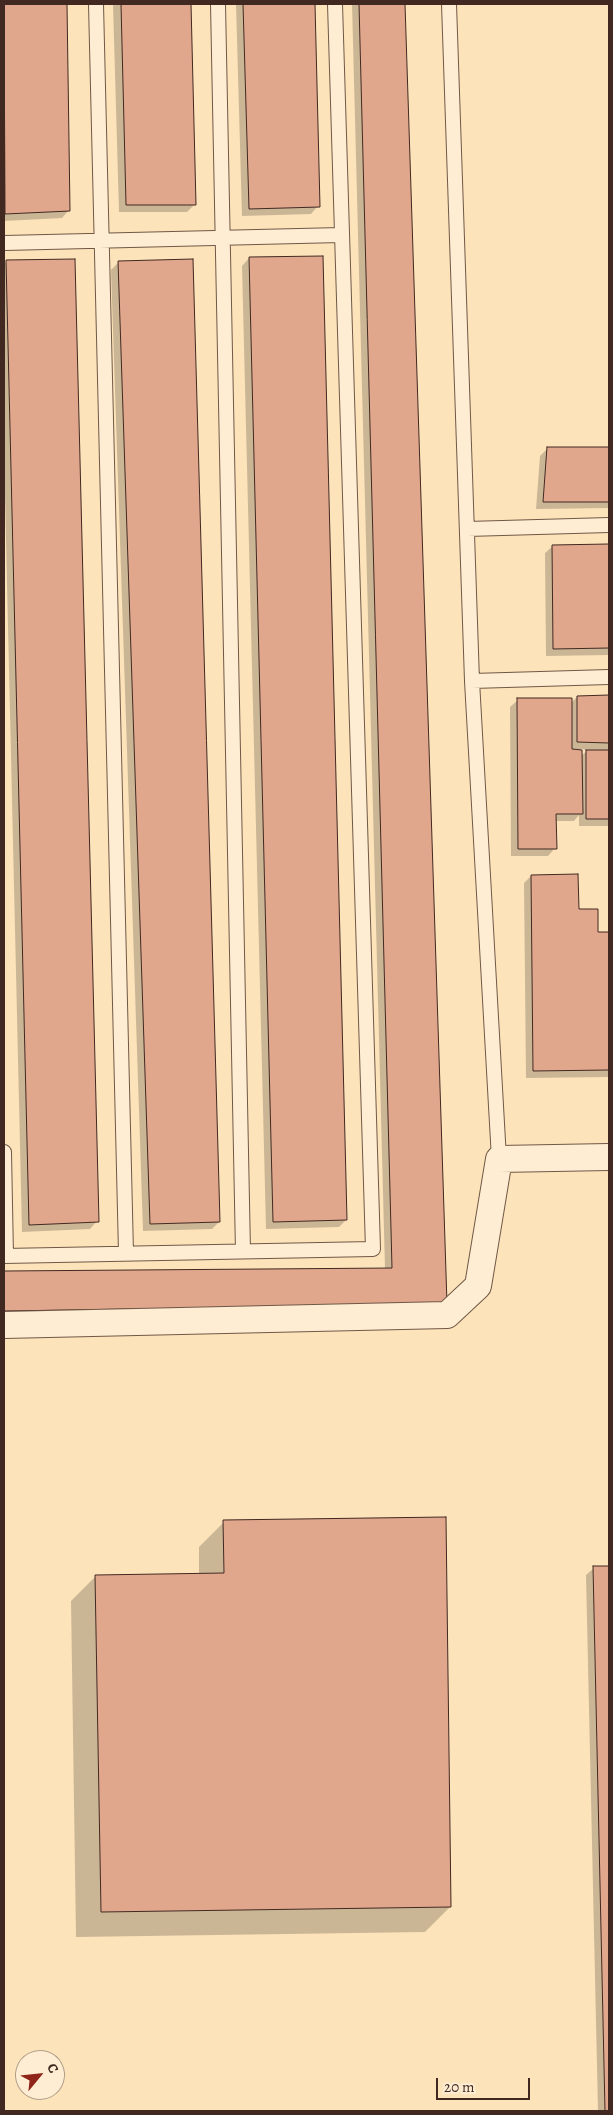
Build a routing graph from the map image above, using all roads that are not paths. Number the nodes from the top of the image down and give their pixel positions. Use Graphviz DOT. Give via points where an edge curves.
graph roads {
  1 [pos="96,4"];
  2 [pos="218,4"];
  3 [pos="336,4"];
  4 [pos="449,4"];
  5 [pos="341,235"];
  6 [pos="223,238"];
  7 [pos="101,240"];
  8 [pos="4,243"];
  9 [pos="609,525"];
  10 [pos="467,529"];
  11 [pos="609,677"];
  12 [pos="472,681"];
  13 [pos="4,1152"];
  14 [pos="609,1158"];
  15 [pos="499,1160"];
  16 [pos="243,1251"];
  17 [pos="126,1254"];
  18 [pos="5,1256"];
  19 [pos="4,1326"];
  1 -- 7 [label="lane"];
  2 -- 6 [label="lane"];
  3 -- 5 [label="lane"];
  4 -- 10 [label="lane"];
  5 -- 6 [label="lane"];
  5 -- 16 [label="lane" via="373,1249"];
  6 -- 7 [label="lane"];
  6 -- 16 [label="lane"];
  7 -- 8 [label="lane"];
  7 -- 17 [label="lane"];
  9 -- 10 [label="lane"];
  10 -- 12 [label="lane"];
  11 -- 12 [label="lane"];
  12 -- 15 [label="lane"];
  13 -- 18 [label="lane"];
  14 -- 15 [label="street"];
  15 -- 19 [label="street" via="478,1286 447,1315"];
  16 -- 17 [label="lane"];
  17 -- 18 [label="lane"];
}
